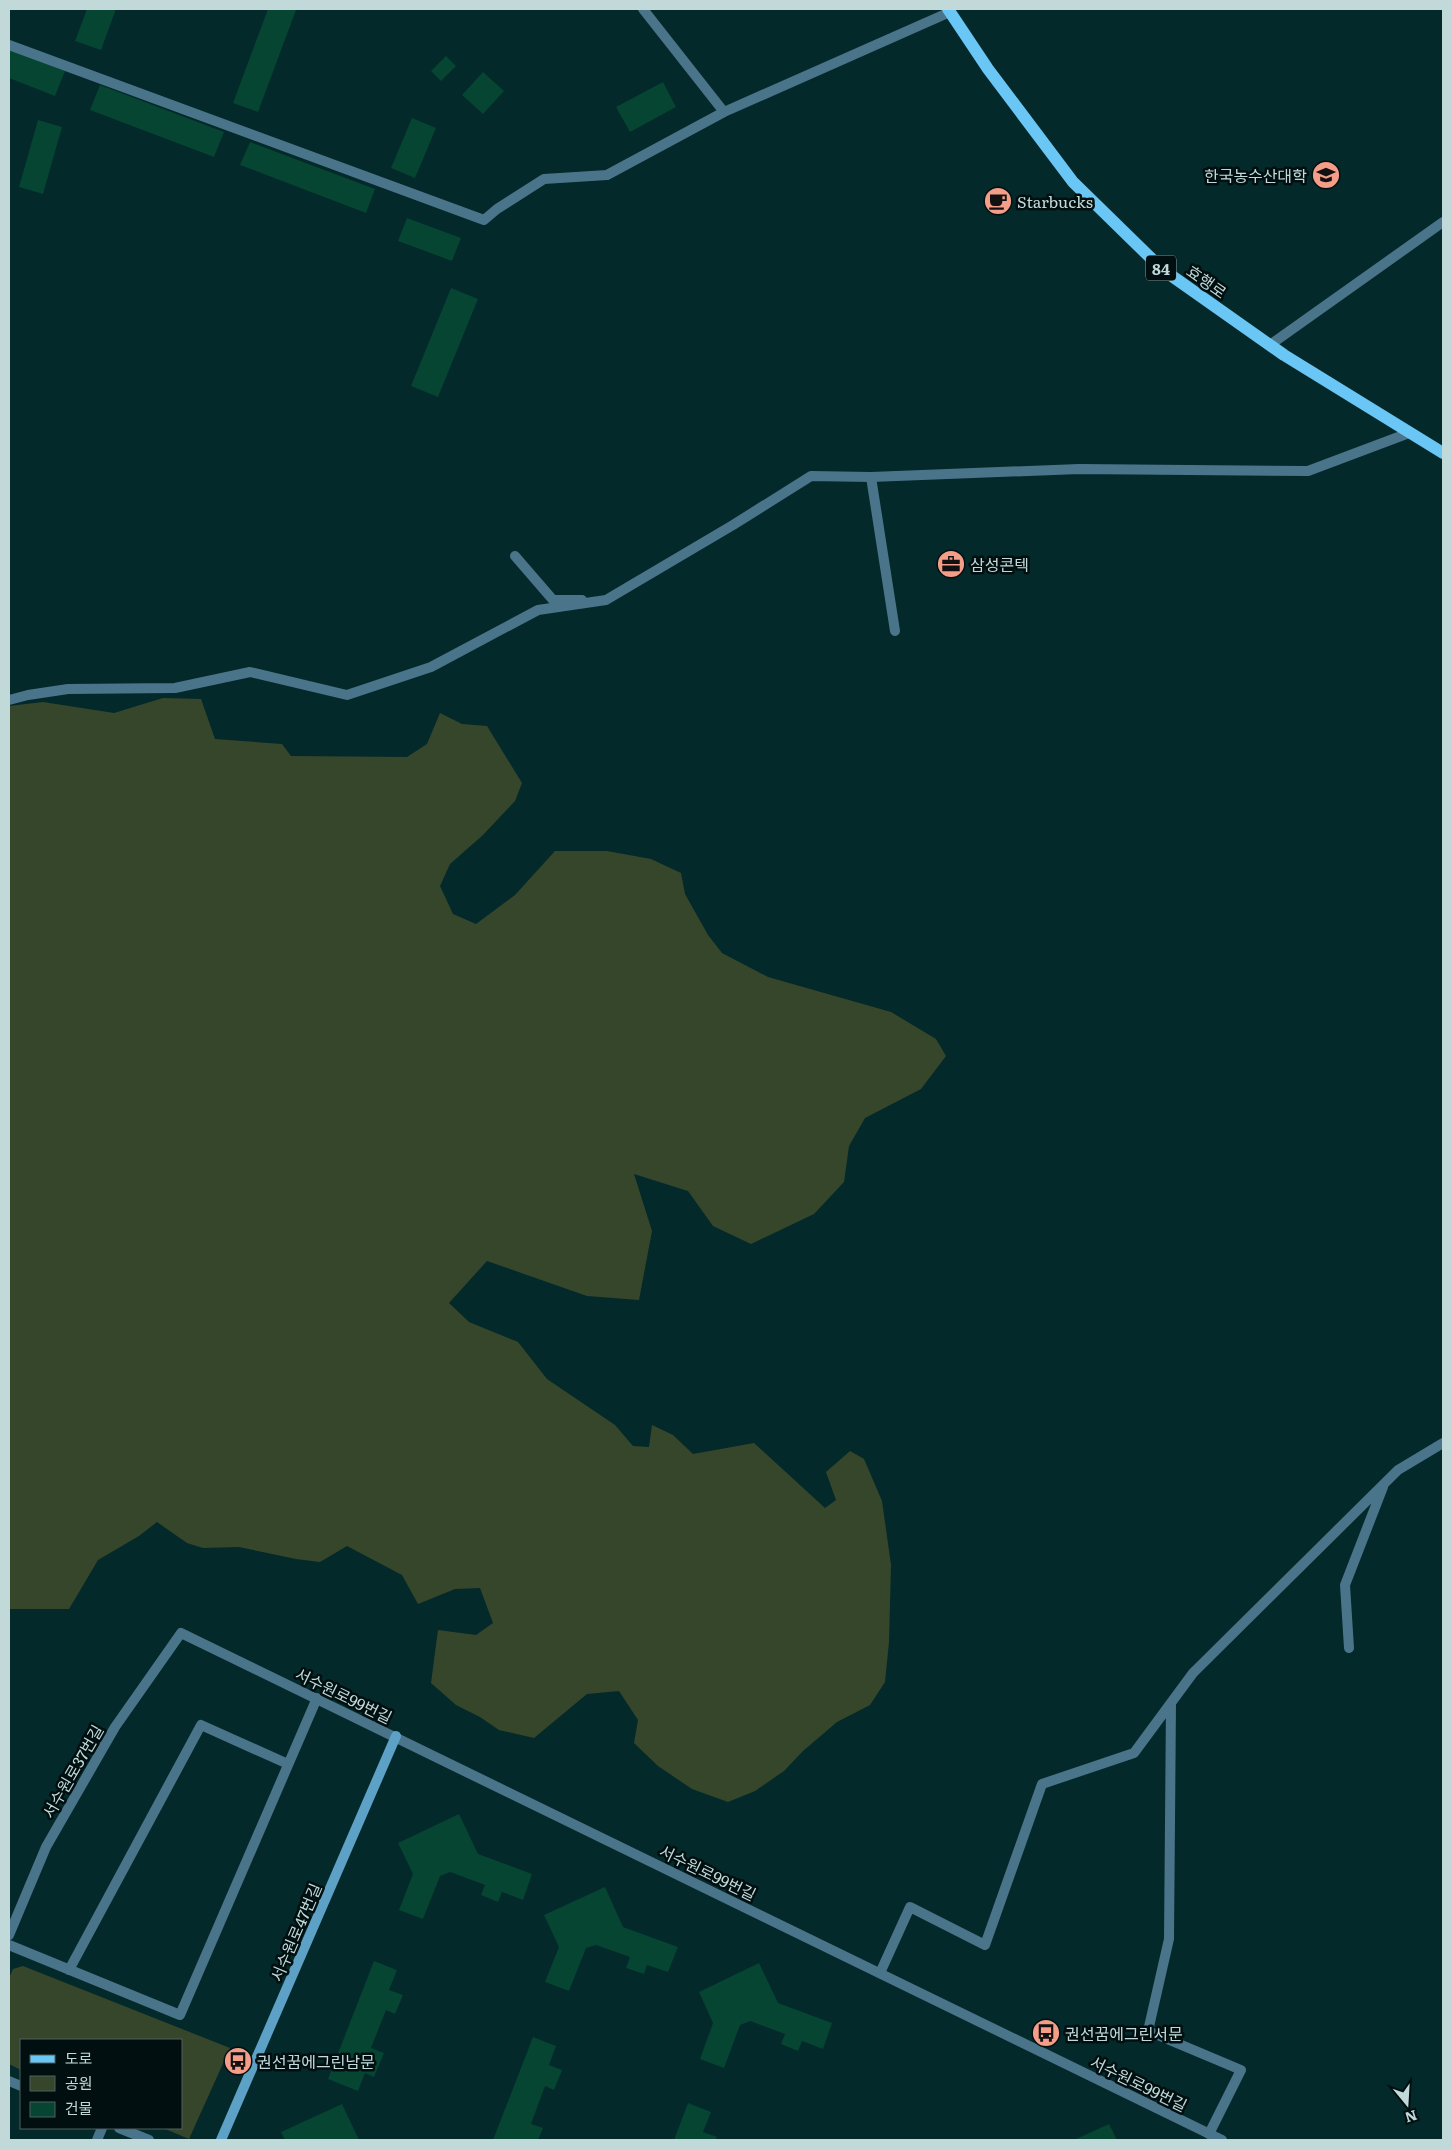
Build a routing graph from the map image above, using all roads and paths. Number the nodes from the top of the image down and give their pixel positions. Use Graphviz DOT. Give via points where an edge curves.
graph roads {
  1 [pos="642,9"];
  2 [pos="949,10"];
  3 [pos="9,45"];
  4 [pos="724,112"];
  5 [pos="1443,222"];
  6 [pos="1270,346"];
  7 [pos="1409,434"];
  8 [pos="1443,453"];
  9 [pos="872,477"];
  10 [pos="515,556"];
  11 [pos="606,600"];
  12 [pos="895,631"];
  13 [pos="9,700"];
  14 [pos="1443,1443"];
  15 [pos="1385,1483"];
  16 [pos="182,1632"];
  17 [pos="1349,1648"];
  18 [pos="317,1698"];
  19 [pos="1171,1703"];
  20 [pos="396,1736"];
  21 [pos="288,1764"];
  22 [pos="9,1935"];
  23 [pos="9,1945"];
  24 [pos="69,1970"];
  25 [pos="880,1973"];
  26 [pos="122,2129"];
  27 [pos="1209,2134"];
  28 [pos="149,2140"];
  29 [pos="221,2140"];
  30 [pos="1222,2140"];
  1 -- 4 [label="street"];
  2 -- 4 [label="street"];
  2 -- 6 [label="main road, 효행로 / 84" via="988,69 1073,182 1162,269"];
  3 -- 4 [label="street" via="484,220 544,179 607,175"];
  5 -- 6 [label="street"];
  6 -- 7 [label="main road, 효행로 / 84"];
  7 -- 8 [label="main road, 효행로 / 84"];
  7 -- 9 [label="street" via="1308,472 1079,469"];
  9 -- 11 [label="street" via="811,476"];
  9 -- 12 [label="street"];
  10 -- 11 [label="street" via="553,600"];
  11 -- 13 [label="street" via="538,610 430,668 347,695 250,672 175,688 68,689"];
  14 -- 15 [label="street" via="1398,1470"];
  15 -- 17 [label="street" via="1345,1585"];
  15 -- 19 [label="street" via="1193,1673"];
  16 -- 18 [label="street, 서수원로99번길"];
  16 -- 22 [label="street, 서수원로37번길" via="115,1727 46,1847"];
  18 -- 20 [label="street, 서수원로99번길"];
  18 -- 21 [label="street"];
  19 -- 25 [label="street" via="1134,1753 1042,1784 985,1945 910,1907"];
  19 -- 27 [label="street" via="1169,1939 1148,2032 1242,2070"];
  20 -- 25 [label="street, 서수원로99번길"];
  20 -- 29 [label="street, 서수원로47번길"];
  21 -- 24 [label="street" via="201,1725"];
  21 -- 24 [label="street" via="180,2015"];
  23 -- 24 [label="street"];
  25 -- 27 [label="street, 서수원로99번길"];
  26 -- 28 [label="street"];
  27 -- 30 [label="street, 서수원로99번길"];
}
